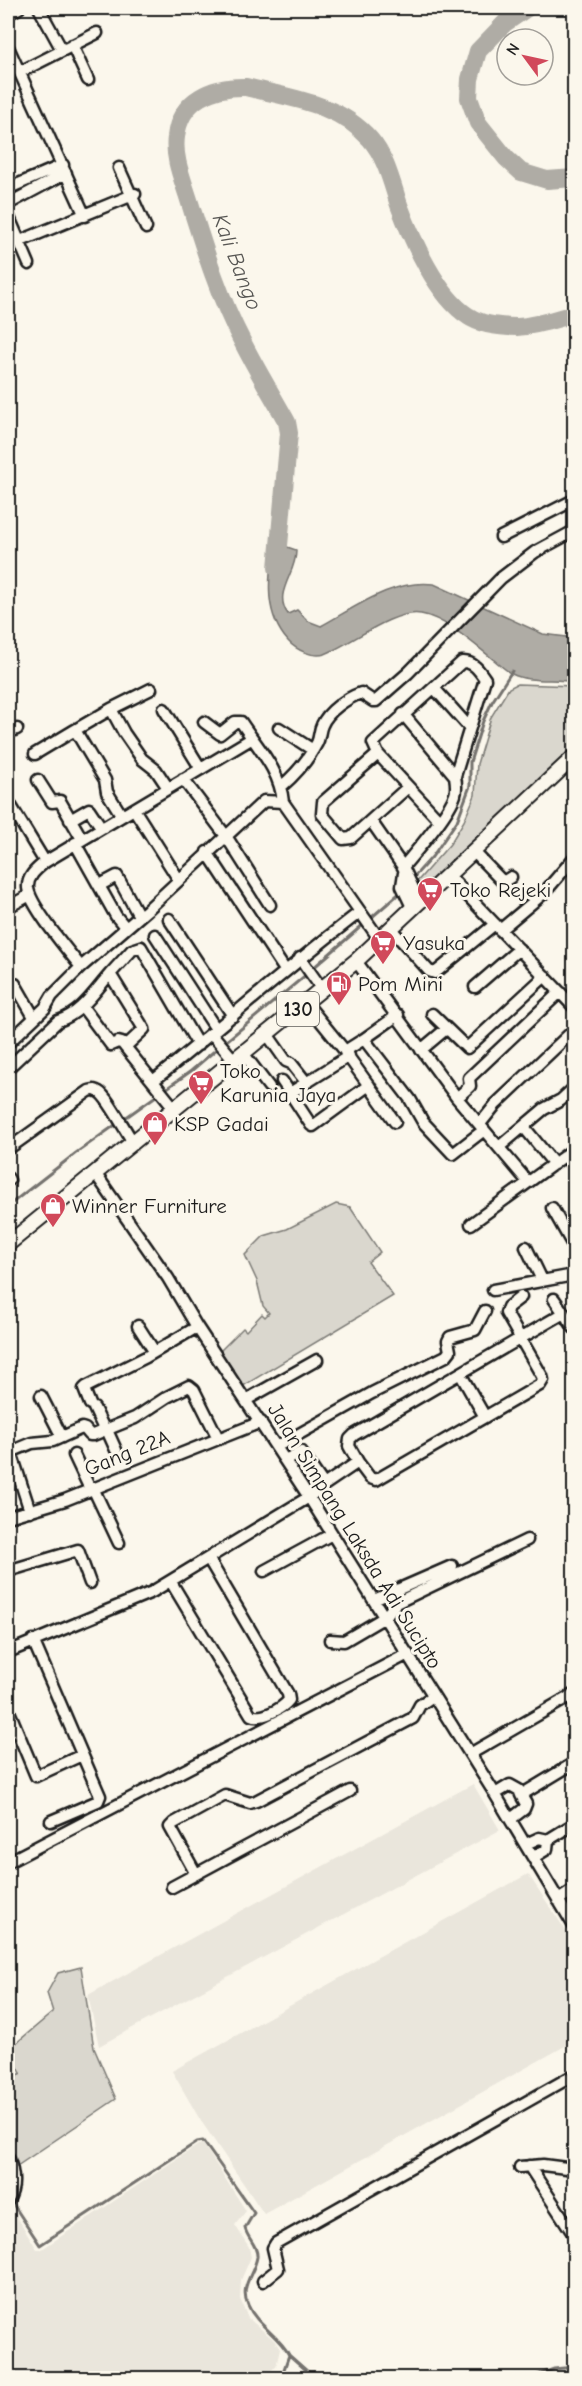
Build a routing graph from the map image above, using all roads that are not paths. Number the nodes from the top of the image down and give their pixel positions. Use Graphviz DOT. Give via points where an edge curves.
graph roads {
  1 [pos="19,8"];
  2 [pos="39,8"];
  3 [pos="8,14"];
  4 [pos="97,33"];
  5 [pos="8,47"];
  6 [pos="67,47"];
  7 [pos="21,72"];
  8 [pos="88,80"];
  9 [pos="119,168"];
  10 [pos="64,169"];
  11 [pos="8,178"];
  12 [pos="133,195"];
  13 [pos="8,204"];
  14 [pos="8,215"];
  15 [pos="85,216"];
  16 [pos="146,228"];
  17 [pos="18,242"];
  18 [pos="29,264"];
  19 [pos="574,500"];
  20 [pos="574,531"];
  21 [pos="501,537"];
  22 [pos="434,688"];
  23 [pos="151,689"];
  24 [pos="111,709"];
  25 [pos="164,710"];
  26 [pos="403,714"];
  27 [pos="204,722"];
  28 [pos="469,727"];
  29 [pos="279,728"];
  30 [pos="75,730"];
  31 [pos="251,739"];
  32 [pos="313,750"];
  33 [pos="35,754"];
  34 [pos="378,754"];
  35 [pos="574,758"];
  36 [pos="201,769"];
  37 [pos="456,776"];
  38 [pos="183,779"];
  39 [pos="38,780"];
  40 [pos="282,786"];
  41 [pos="408,787"];
  42 [pos="168,788"];
  43 [pos="8,801"];
  44 [pos="283,802"];
  45 [pos="134,809"];
  46 [pos="122,816"];
  47 [pos="70,820"];
  48 [pos="439,820"];
  49 [pos="371,821"];
  50 [pos="101,827"];
  51 [pos="226,836"];
  52 [pos="78,841"];
  53 [pos="207,852"];
  54 [pos="474,852"];
  55 [pos="574,858"];
  56 [pos="45,861"];
  57 [pos="449,876"];
  58 [pos="404,877"];
  59 [pos="511,877"];
  60 [pos="179,880"];
  61 [pos="100,885"];
  62 [pos="30,895"];
  63 [pos="414,901"];
  64 [pos="270,905"];
  65 [pos="8,907"];
  66 [pos="140,916"];
  67 [pos="169,919"];
  68 [pos="365,919"];
  69 [pos="498,927"];
  70 [pos="126,928"];
  71 [pos="392,930"];
  72 [pos="155,935"];
  73 [pos="380,940"];
  74 [pos="519,949"];
  75 [pos="356,961"];
  76 [pos="307,967"];
  77 [pos="81,968"];
  78 [pos="285,970"];
  79 [pos="110,974"];
  80 [pos="545,976"];
  81 [pos="8,981"];
  82 [pos="476,987"];
  83 [pos="322,989"];
  84 [pos="560,992"];
  85 [pos="306,1003"];
  86 [pos="82,1006"];
  87 [pos="574,1007"];
  88 [pos="45,1008"];
  89 [pos="432,1014"];
  90 [pos="398,1015"];
  91 [pos="233,1016"];
  92 [pos="34,1017"];
  93 [pos="58,1021"];
  94 [pos="446,1029"];
  95 [pos="574,1030"];
  96 [pos="215,1034"];
  97 [pos="267,1034"];
  98 [pos="364,1039"];
  99 [pos="8,1043"];
  100 [pos="198,1045"];
  101 [pos="125,1047"];
  102 [pos="421,1050"];
  103 [pos="347,1054"];
  104 [pos="235,1055"];
  105 [pos="8,1068"];
  106 [pos="282,1081"];
  107 [pos="306,1082"];
  108 [pos="155,1083"];
  109 [pos="369,1085"];
  110 [pos="269,1087"];
  111 [pos="574,1088"];
  112 [pos="290,1093"];
  113 [pos="457,1098"];
  114 [pos="175,1109"];
  115 [pos="395,1122"];
  116 [pos="482,1127"];
  117 [pos="524,1127"];
  118 [pos="133,1142"];
  119 [pos="499,1147"];
  120 [pos="8,1149"];
  121 [pos="570,1153"];
  122 [pos="554,1164"];
  123 [pos="574,1168"];
  124 [pos="95,1173"];
  125 [pos="528,1182"];
  126 [pos="552,1208"];
  127 [pos="471,1224"];
  128 [pos="8,1244"];
  129 [pos="526,1247"];
  130 [pos="574,1247"];
  131 [pos="574,1275"];
  132 [pos="542,1280"];
  133 [pos="493,1290"];
  134 [pos="521,1298"];
  135 [pos="554,1299"];
  136 [pos="485,1311"];
  137 [pos="564,1313"];
  138 [pos="138,1326"];
  139 [pos="197,1327"];
  140 [pos="574,1328"];
  141 [pos="520,1338"];
  142 [pos="154,1352"];
  143 [pos="317,1360"];
  144 [pos="461,1375"];
  145 [pos="41,1396"];
  146 [pos="246,1400"];
  147 [pos="485,1417"];
  148 [pos="261,1422"];
  149 [pos="106,1430"];
  150 [pos="62,1437"];
  151 [pos="218,1438"];
  152 [pos="276,1447"];
  153 [pos="116,1450"];
  154 [pos="9,1452"];
  155 [pos="74,1455"];
  156 [pos="285,1460"];
  157 [pos="358,1462"];
  158 [pos="324,1485"];
  159 [pos="92,1488"];
  160 [pos="309,1497"];
  161 [pos="30,1511"];
  162 [pos="8,1517"];
  163 [pos="332,1534"];
  164 [pos="527,1540"];
  165 [pos="119,1544"];
  166 [pos="208,1558"];
  167 [pos="452,1566"];
  168 [pos="8,1568"];
  169 [pos="264,1570"];
  170 [pos="171,1582"];
  171 [pos="90,1583"];
  172 [pos="374,1600"];
  173 [pos="385,1617"];
  174 [pos="33,1640"];
  175 [pos="330,1640"];
  176 [pos="8,1652"];
  177 [pos="408,1654"];
  178 [pos="574,1694"];
  179 [pos="433,1696"];
  180 [pos="8,1709"];
  181 [pos="470,1754"];
  182 [pos="82,1755"];
  183 [pos="574,1763"];
  184 [pos="350,1791"];
  185 [pos="495,1794"];
  186 [pos="521,1795"];
  187 [pos="511,1819"];
  188 [pos="51,1821"];
  189 [pos="574,1824"];
  190 [pos="548,1840"];
  191 [pos="526,1844"];
  192 [pos="534,1857"];
  193 [pos="8,1863"];
  194 [pos="196,1874"];
  195 [pos="172,1887"];
  196 [pos="573,1894"];
  197 [pos="558,1900"];
  198 [pos="574,1926"];
  199 [pos="574,2075"];
  200 [pos="8,2157"];
  201 [pos="574,2169"];
  202 [pos="10,2197"];
  203 [pos="574,2235"];
  204 [pos="262,2281"];
  1 -- 3 [label="street"];
  2 -- 6 [label="street"];
  4 -- 6 [label="street"];
  5 -- 7 [label="street"];
  6 -- 7 [label="street"];
  6 -- 8 [label="street"];
  7 -- 10 [label="street"];
  9 -- 12 [label="street"];
  10 -- 11 [label="street" via="14,186"];
  10 -- 13 [label="street"];
  10 -- 15 [label="street"];
  12 -- 15 [label="street"];
  12 -- 16 [label="street"];
  14 -- 17 [label="street"];
  15 -- 17 [label="street"];
  17 -- 18 [label="street"];
  19 -- 21 [label="street"];
  20 -- 32 [label="street" via="501,578 376,701 361,693 333,712 322,724"];
  22 -- 26 [label="street"];
  22 -- 28 [label="street"];
  22 -- 28 [label="street" via="462,662 471,663 482,675 485,684"];
  23 -- 24 [label="street"];
  24 -- 30 [label="street"];
  24 -- 42 [label="street" via="142,759 156,770"];
  25 -- 36 [label="street"];
  26 -- 34 [label="street" via="375,739 373,747"];
  26 -- 37 [label="street"];
  27 -- 31 [label="street" via="220,734 241,722"];
  28 -- 37 [label="street"];
  29 -- 32 [label="street"];
  30 -- 33 [label="street"];
  30 -- 46 [label="street"];
  31 -- 36 [label="street"];
  31 -- 40 [label="street"];
  32 -- 40 [label="street"];
  34 -- 41 [label="street"];
  34 -- 49 [label="street" via="321,808 343,839 347,840"];
  35 -- 54 [label="main road, 130"];
  36 -- 38 [label="street"];
  37 -- 48 [label="street" via="456,793"];
  38 -- 42 [label="street"];
  38 -- 51 [label="street"];
  39 -- 47 [label="street" via="52,802 60,801"];
  40 -- 44 [label="street"];
  41 -- 48 [label="street"];
  41 -- 49 [label="street"];
  42 -- 45 [label="street"];
  43 -- 56 [label="street"];
  44 -- 51 [label="street" via="264,801"];
  44 -- 68 [label="street"];
  45 -- 46 [label="street"];
  45 -- 60 [label="street"];
  46 -- 50 [label="street"];
  47 -- 50 [label="street" via="89,809"];
  47 -- 52 [label="street"];
  48 -- 58 [label="street"];
  49 -- 58 [label="street"];
  50 -- 52 [label="street"];
  51 -- 53 [label="street"];
  51 -- 64 [label="street"];
  52 -- 56 [label="street"];
  52 -- 61 [label="street"];
  53 -- 60 [label="street"];
  53 -- 78 [label="street"];
  54 -- 57 [label="main road, 130"];
  54 -- 59 [label="street" via="504,882"];
  55 -- 69 [label="street" via="544,893"];
  56 -- 62 [label="street" via="32,873"];
  57 -- 63 [label="main road, 130"];
  57 -- 69 [label="street"];
  58 -- 63 [label="street"];
  60 -- 66 [label="street"];
  61 -- 66 [label="street" via="117,876"];
  61 -- 70 [label="street"];
  62 -- 65 [label="street"];
  62 -- 77 [label="street"];
  63 -- 71 [label="main road, 130"];
  66 -- 70 [label="street"];
  67 -- 91 [label="street"];
  68 -- 73 [label="street"];
  68 -- 76 [label="street"];
  69 -- 71 [label="street" via="437,973 429,971"];
  69 -- 74 [label="street"];
  70 -- 77 [label="street"];
  71 -- 73 [label="main road, 130"];
  72 -- 96 [label="street"];
  73 -- 75 [label="main road, 130"];
  74 -- 80 [label="street"];
  74 -- 82 [label="street"];
  75 -- 83 [label="main road, 130"];
  75 -- 90 [label="street"];
  76 -- 78 [label="street"];
  76 -- 83 [label="street"];
  77 -- 88 [label="street"];
  78 -- 91 [label="street"];
  79 -- 86 [label="street"];
  79 -- 100 [label="street" via="132,950 141,947"];
  79 -- 101 [label="street" via="144,1029"];
  80 -- 84 [label="street"];
  80 -- 94 [label="street" via="467,1048"];
  81 -- 92 [label="street" via="15,984"];
  83 -- 85 [label="main road, 130"];
  84 -- 87 [label="street"];
  84 -- 113 [label="street" via="476,1070 469,1078 470,1086"];
  85 -- 97 [label="main road, 130"];
  85 -- 103 [label="street"];
  86 -- 93 [label="street"];
  86 -- 101 [label="street" via="111,1045 120,1042"];
  88 -- 92 [label="street"];
  88 -- 93 [label="street" via="59,1017"];
  89 -- 94 [label="street"];
  90 -- 98 [label="street"];
  90 -- 102 [label="street"];
  91 -- 96 [label="street"];
  92 -- 99 [label="street"];
  93 -- 105 [label="street"];
  94 -- 102 [label="street"];
  95 -- 116 [label="street" via="500,1101"];
  96 -- 100 [label="street"];
  96 -- 104 [label="street"];
  97 -- 104 [label="main road, 130"];
  97 -- 107 [label="street"];
  98 -- 103 [label="street"];
  98 -- 116 [label="street" via="450,1153 460,1150"];
  100 -- 108 [label="street"];
  101 -- 108 [label="street"];
  102 -- 113 [label="street"];
  103 -- 107 [label="street"];
  103 -- 109 [label="street"];
  104 -- 110 [label="street"];
  104 -- 114 [label="main road, 130"];
  106 -- 112 [label="street"];
  107 -- 112 [label="street"];
  108 -- 114 [label="street"];
  109 -- 112 [label="street" via="311,1126"];
  109 -- 115 [label="street"];
  111 -- 117 [label="street"];
  113 -- 116 [label="street"];
  114 -- 118 [label="main road, 130"];
  116 -- 119 [label="street"];
  117 -- 119 [label="street"];
  117 -- 122 [label="street"];
  118 -- 120 [label="street" via="102,1094 94,1090"];
  118 -- 124 [label="main road, 130"];
  119 -- 125 [label="street"];
  121 -- 122 [label="street"];
  121 -- 123 [label="street"];
  122 -- 125 [label="street"];
  124 -- 128 [label="main road, 130"];
  124 -- 139 [label="street, Jalan Simpang Laksda Adi Sucipto"];
  125 -- 127 [label="street"];
  126 -- 130 [label="street"];
  129 -- 132 [label="street"];
  131 -- 132 [label="street"];
  132 -- 133 [label="street"];
  134 -- 141 [label="street" via="506,1311"];
  135 -- 137 [label="street"];
  136 -- 152 [label="street" via="475,1330 450,1337 446,1356"];
  137 -- 140 [label="street"];
  137 -- 141 [label="street"];
  138 -- 142 [label="street"];
  139 -- 142 [label="street"];
  139 -- 146 [label="street, Jalan Simpang Laksda Adi Sucipto"];
  141 -- 144 [label="street"];
  141 -- 147 [label="street" via="542,1376 542,1383"];
  142 -- 149 [label="street" via="84,1389"];
  143 -- 146 [label="street"];
  144 -- 147 [label="street"];
  144 -- 157 [label="street" via="352,1437 349,1446"];
  145 -- 150 [label="street"];
  146 -- 148 [label="street, Jalan Simpang Laksda Adi Sucipto"];
  147 -- 157 [label="street" via="378,1479 370,1478"];
  148 -- 151 [label="street, Gang 22A"];
  148 -- 152 [label="street, Jalan Simpang Laksda Adi Sucipto"];
  149 -- 150 [label="street" via="91,1436 83,1428"];
  149 -- 151 [label="street" via="191,1386"];
  149 -- 153 [label="street"];
  150 -- 154 [label="street"];
  151 -- 159 [label="street, Gang 22A"];
  152 -- 156 [label="street, Jalan Simpang Laksda Adi Sucipto"];
  154 -- 161 [label="street"];
  155 -- 159 [label="street"];
  156 -- 158 [label="street" via="301,1452"];
  156 -- 160 [label="street, Jalan Simpang Laksda Adi Sucipto"];
  157 -- 158 [label="street"];
  158 -- 160 [label="street"];
  159 -- 161 [label="street, Gang 22A"];
  159 -- 165 [label="street"];
  160 -- 163 [label="street, Jalan Simpang Laksda Adi Sucipto"];
  160 -- 166 [label="street"];
  161 -- 162 [label="street, Gang 22A"];
  163 -- 169 [label="street"];
  163 -- 172 [label="street, Jalan Simpang Laksda Adi Sucipto"];
  164 -- 173 [label="street" via="396,1603"];
  166 -- 170 [label="street"];
  166 -- 170 [label="street" via="288,1694 284,1705 260,1717 251,1715"];
  167 -- 172 [label="street"];
  168 -- 171 [label="street" via="78,1550"];
  170 -- 174 [label="street" via="141,1598"];
  172 -- 173 [label="street, Jalan Simpang Laksda Adi Sucipto"];
  173 -- 175 [label="street" via="344,1641"];
  173 -- 177 [label="street, Jalan Simpang Laksda Adi Sucipto"];
  174 -- 176 [label="street"];
  174 -- 182 [label="street"];
  177 -- 179 [label="street, Jalan Simpang Laksda Adi Sucipto"];
  177 -- 193 [label="street"];
  178 -- 181 [label="street"];
  179 -- 181 [label="street, Jalan Simpang Laksda Adi Sucipto"];
  179 -- 194 [label="street" via="420,1705 413,1718 256,1801 250,1803 225,1795 174,1822 170,1827"];
  180 -- 182 [label="street" via="36,1776"];
  181 -- 185 [label="street, Jalan Simpang Laksda Adi Sucipto"];
  182 -- 188 [label="street" via="100,1799"];
  183 -- 186 [label="street"];
  184 -- 194 [label="street"];
  185 -- 186 [label="street" via="510,1785"];
  185 -- 187 [label="street, Jalan Simpang Laksda Adi Sucipto"];
  186 -- 187 [label="street" via="526,1804 524,1809"];
  187 -- 191 [label="street, Jalan Simpang Laksda Adi Sucipto"];
  189 -- 190 [label="street"];
  190 -- 191 [label="street" via="539,1838"];
  190 -- 192 [label="street" via="547,1849"];
  191 -- 192 [label="street, Jalan Simpang Laksda Adi Sucipto"];
  192 -- 197 [label="street, Jalan Simpang Laksda Adi Sucipto"];
  194 -- 195 [label="street"];
  196 -- 197 [label="street"];
  197 -- 198 [label="street, Jalan Simpang Laksda Adi Sucipto"];
  199 -- 204 [label="street" via="276,2243 273,2248 278,2269"];
  200 -- 202 [label="street" via="12,2176"];
  201 -- 203 [label="street" via="524,2167"];
}
